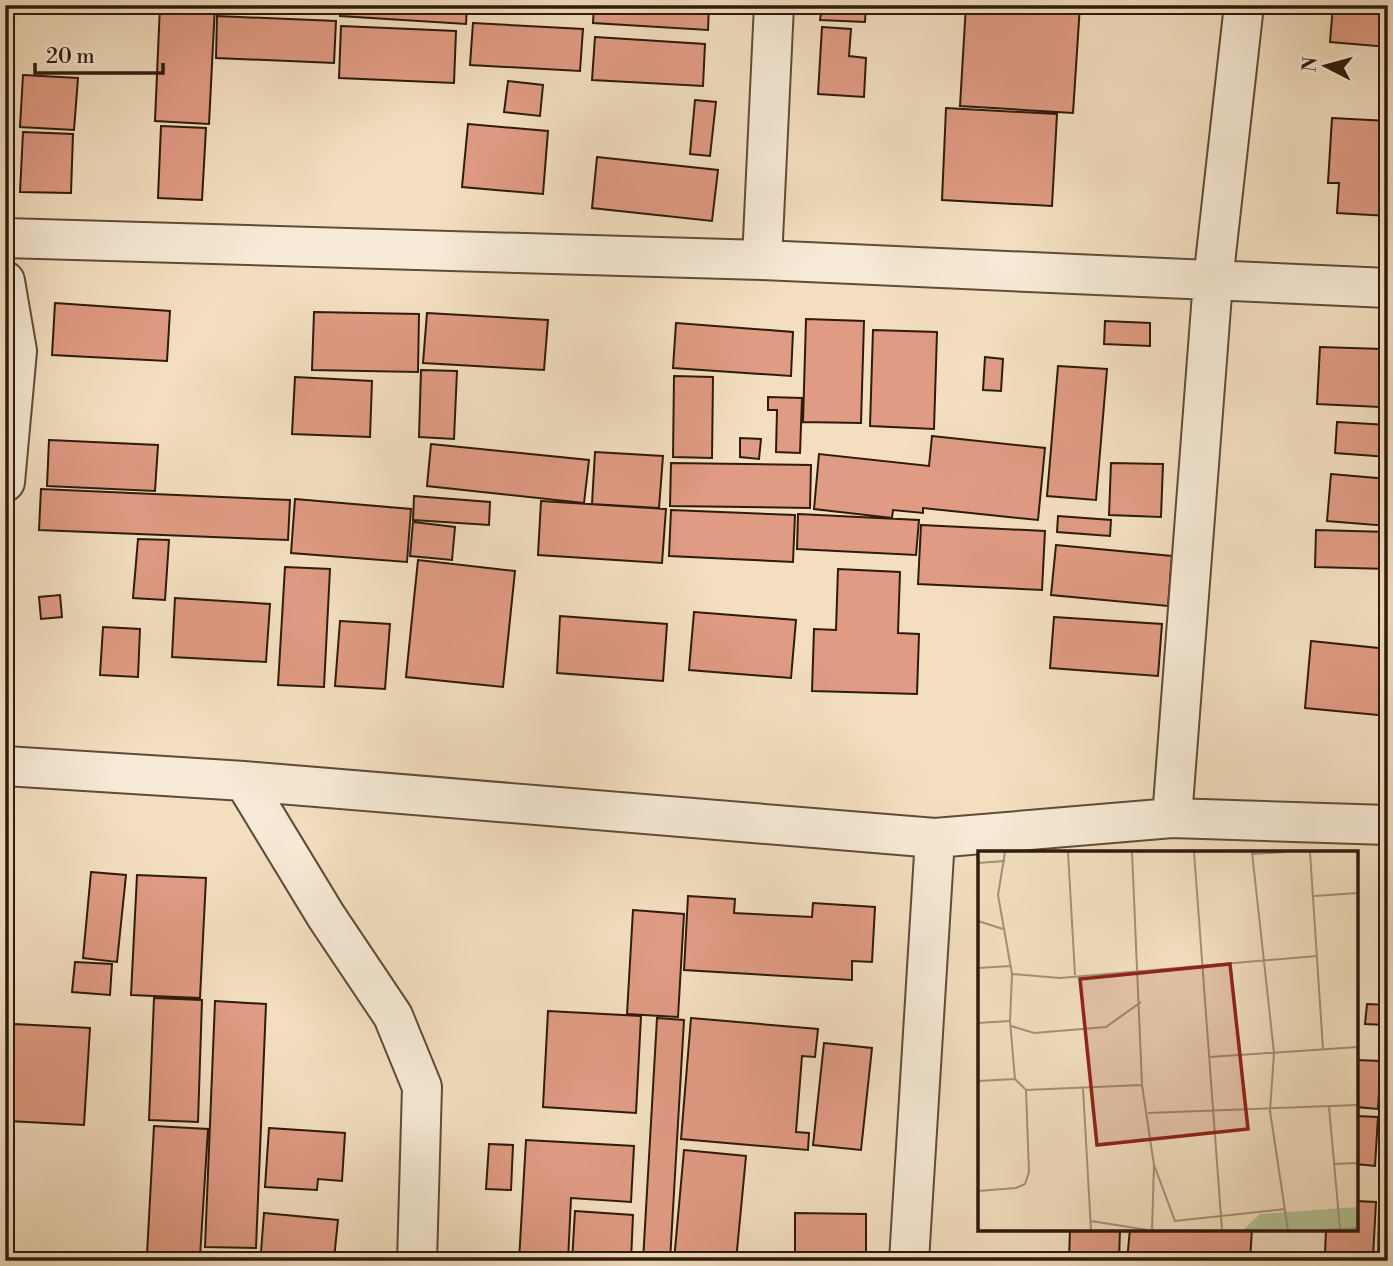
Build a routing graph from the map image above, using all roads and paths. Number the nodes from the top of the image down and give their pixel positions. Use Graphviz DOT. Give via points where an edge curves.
graph roads {
  1 [pos="774,5"];
  2 [pos="1244,5"];
  3 [pos="5,238"];
  4 [pos="762,260"];
  5 [pos="5,281"];
  6 [pos="1213,281"];
  7 [pos="1388,288"];
  8 [pos="5,482"];
  9 [pos="5,766"];
  10 [pos="244,781"];
  11 [pos="1172,818"];
  12 [pos="1388,825"];
  13 [pos="935,838"];
  14 [pos="417,1261"];
  15 [pos="909,1261"];
  1 -- 4 [label="street"];
  2 -- 6 [label="street"];
  3 -- 4 [label="street"];
  4 -- 6 [label="street"];
  5 -- 8 [label="street" via="16,351"];
  6 -- 7 [label="street"];
  6 -- 11 [label="street"];
  9 -- 10 [label="street"];
  10 -- 13 [label="street"];
  10 -- 14 [label="street" via="393,1017 422,1087"];
  11 -- 12 [label="street"];
  11 -- 13 [label="street"];
  13 -- 15 [label="street"];
}
